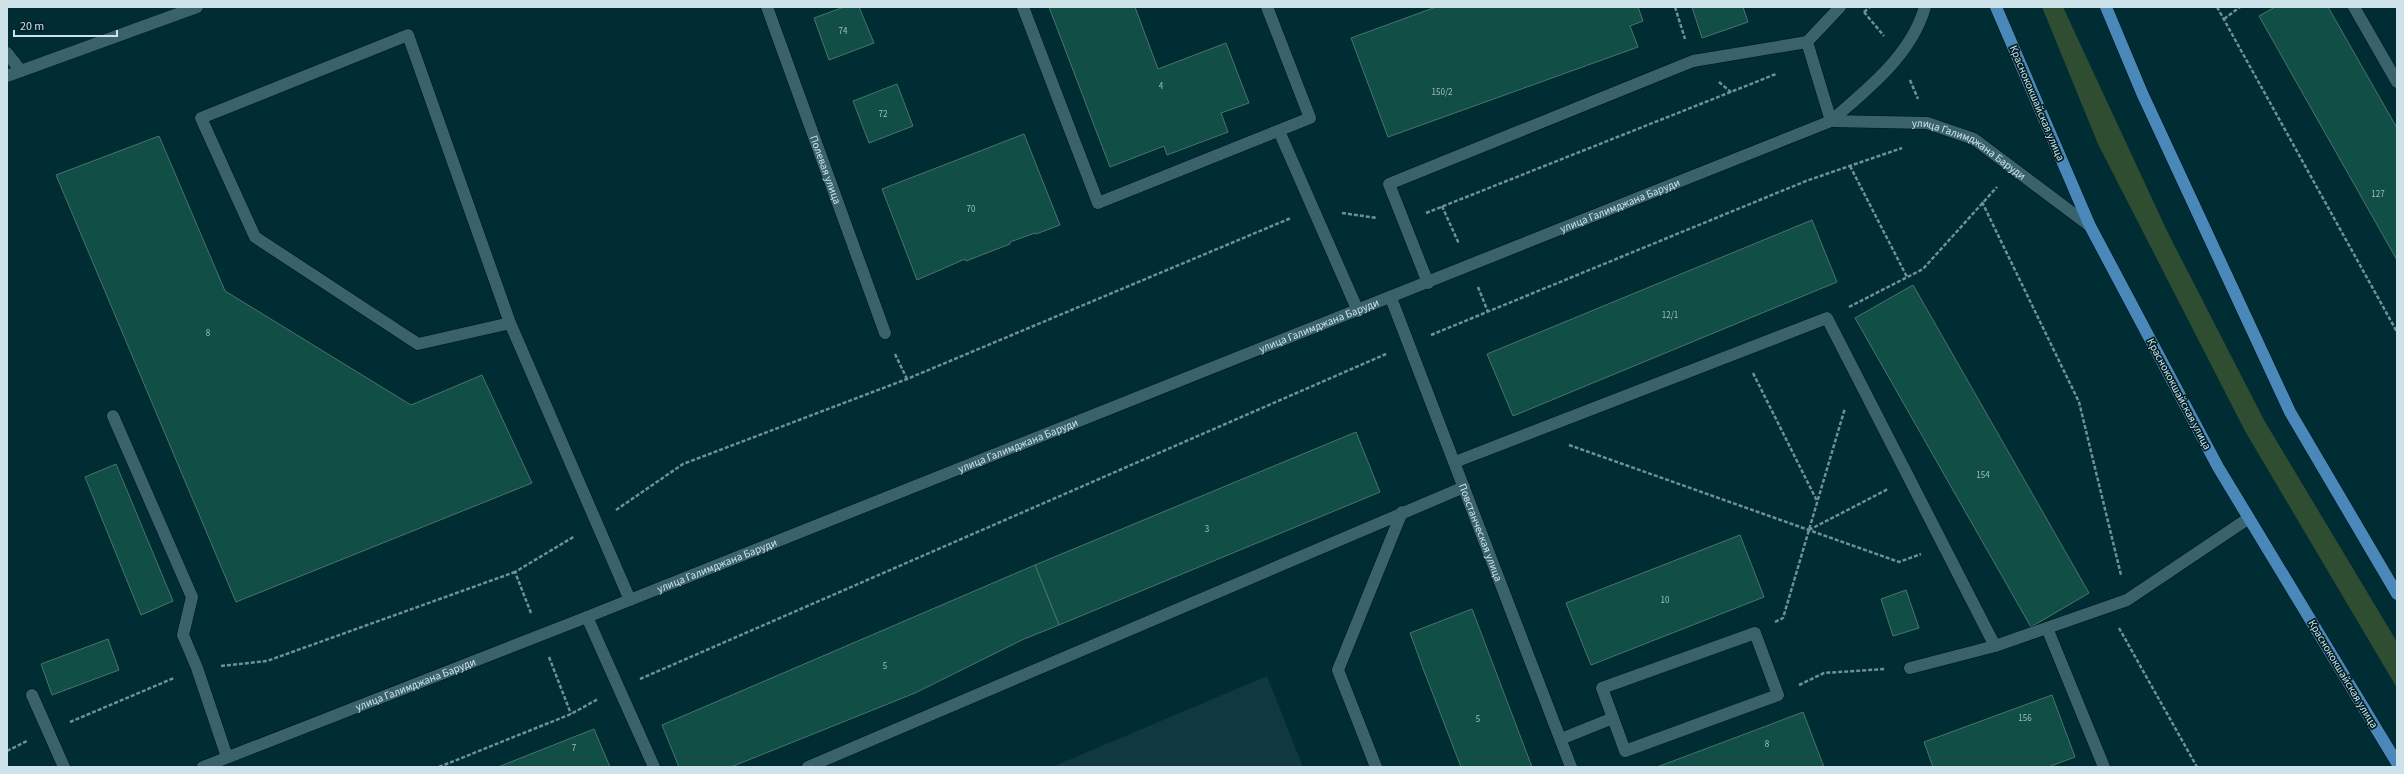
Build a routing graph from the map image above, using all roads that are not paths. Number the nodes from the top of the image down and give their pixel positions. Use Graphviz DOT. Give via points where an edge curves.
graph roads {
  1 [pos="197,7"];
  2 [pos="767,7"];
  3 [pos="1023,7"];
  4 [pos="1267,7"];
  5 [pos="1840,7"];
  6 [pos="1925,7"];
  7 [pos="1996,7"];
  8 [pos="2354,7"];
  9 [pos="2109,8"];
  10 [pos="1807,42"];
  11 [pos="7,53"];
  12 [pos="21,71"];
  13 [pos="7,76"];
  14 [pos="2397,82"];
  15 [pos="1831,121"];
  16 [pos="1279,131"];
  17 [pos="2090,226"];
  18 [pos="1428,283"];
  19 [pos="1391,298"];
  20 [pos="1358,311"];
  21 [pos="510,323"];
  22 [pos="885,333"];
  23 [pos="113,416"];
  24 [pos="1455,462"];
  25 [pos="1464,487"];
  26 [pos="1402,512"];
  27 [pos="2249,518"];
  28 [pos="2397,594"];
  29 [pos="630,600"];
  30 [pos="587,617"];
  31 [pos="2047,628"];
  32 [pos="1995,646"];
  33 [pos="1910,668"];
  34 [pos="32,695"];
  35 [pos="1613,718"];
  36 [pos="1561,739"];
  37 [pos="227,757"];
  38 [pos="2397,763"];
  39 [pos="64,767"];
  40 [pos="203,767"];
  41 [pos="654,767"];
  42 [pos="808,767"];
  43 [pos="1376,767"];
  44 [pos="1571,767"];
  45 [pos="2104,767"];
  1 -- 12 [label="street"];
  2 -- 22 [label="street, Полевая улица"];
  3 -- 16 [label="street" via="1098,203"];
  4 -- 16 [label="street" via="1310,118"];
  5 -- 10 [label="street"];
  6 -- 15 [label="street, улица Галимджана Баруди" via="1910,42 1879,78"];
  7 -- 17 [label="main road, Краснококшайская улица"];
  8 -- 14 [label="street"];
  9 -- 28 [label="main road" via="2146,100 2290,412"];
  10 -- 15 [label="street"];
  10 -- 18 [label="street" via="1693,61 1389,184"];
  11 -- 12 [label="street"];
  12 -- 13 [label="street"];
  15 -- 17 [label="street, улица Галимджана Баруди" via="1927,123 1974,139"];
  15 -- 18 [label="street, улица Галимджана Баруди"];
  16 -- 20 [label="street"];
  17 -- 27 [label="main road, Краснококшайская улица" via="2218,467"];
  18 -- 19 [label="street, улица Галимджана Баруди"];
  19 -- 20 [label="street, улица Галимджана Баруди"];
  19 -- 24 [label="street, Повстанческая улица"];
  20 -- 29 [label="street, улица Галимджана Баруди"];
  21 -- 21 [label="street" via="408,35 201,118 255,237 418,344"];
  21 -- 29 [label="street"];
  23 -- 37 [label="street" via="192,597 183,635"];
  24 -- 25 [label="street, Повстанческая улица"];
  24 -- 32 [label="street" via="1827,318"];
  25 -- 26 [label="street"];
  25 -- 36 [label="street, Повстанческая улица"];
  26 -- 42 [label="street"];
  26 -- 43 [label="street" via="1338,670"];
  27 -- 31 [label="street" via="2127,600"];
  27 -- 38 [label="main road, Краснококшайская улица"];
  29 -- 30 [label="street, улица Галимджана Баруди"];
  30 -- 37 [label="street, улица Галимджана Баруди"];
  30 -- 41 [label="street"];
  31 -- 32 [label="street"];
  31 -- 45 [label="street"];
  32 -- 33 [label="street"];
  34 -- 39 [label="street"];
  35 -- 35 [label="street" via="1625,751 1778,694 1755,632 1602,688"];
  35 -- 36 [label="street"];
  36 -- 44 [label="street, Повстанческая улица"];
  37 -- 40 [label="street, улица Галимджана Баруди"];
}
